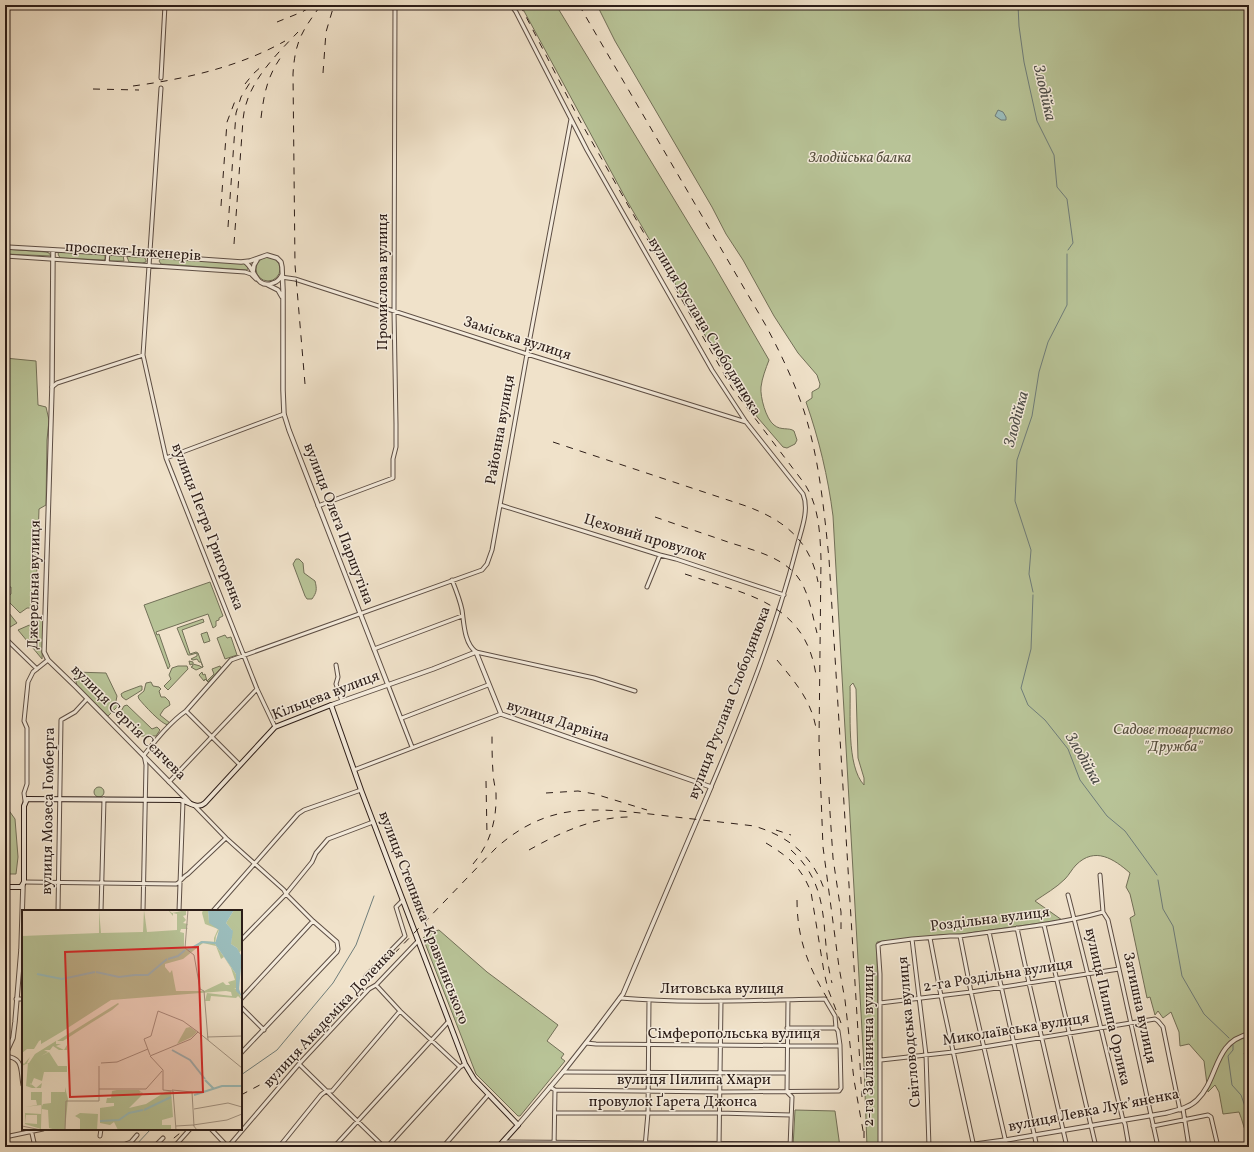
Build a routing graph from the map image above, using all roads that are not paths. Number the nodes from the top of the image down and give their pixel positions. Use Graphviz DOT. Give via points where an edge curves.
graph roads {
  1 [pos="165,5"];
  2 [pos="395,5"];
  3 [pos="511,5"];
  4 [pos="161,78"];
  5 [pos="161,88"];
  6 [pos="571,119"];
  7 [pos="5,247"];
  8 [pos="53,250"];
  9 [pos="108,253"];
  10 [pos="126,254"];
  11 [pos="149,255"];
  12 [pos="5,256"];
  13 [pos="259,258"];
  14 [pos="53,259"];
  15 [pos="245,262"];
  16 [pos="107,263"];
  17 [pos="126,264"];
  18 [pos="148,265"];
  19 [pos="253,273"];
  20 [pos="282,275"];
  21 [pos="257,280"];
  22 [pos="264,284"];
  23 [pos="283,302"];
  24 [pos="394,311"];
  25 [pos="527,354"];
  26 [pos="143,355"];
  27 [pos="52,387"];
  28 [pos="284,414"];
  29 [pos="746,422"];
  30 [pos="166,458"];
  31 [pos="500,505"];
  32 [pos="318,506"];
  33 [pos="660,555"];
  34 [pos="452,580"];
  35 [pos="647,587"];
  36 [pos="784,594"];
  37 [pos="360,614"];
  38 [pos="462,616"];
  39 [pos="5,638"];
  40 [pos="374,649"];
  41 [pos="476,652"];
  42 [pos="244,655"];
  43 [pos="48,660"];
  44 [pos="336,665"];
  45 [pos="37,669"];
  46 [pos="388,685"];
  47 [pos="488,685"];
  48 [pos="257,689"];
  49 [pos="636,690"];
  50 [pos="87,699"];
  51 [pos="342,701"];
  52 [pos="331,705"];
  53 [pos="186,711"];
  54 [pos="501,714"];
  55 [pos="402,718"];
  56 [pos="274,727"];
  57 [pos="212,737"];
  58 [pos="412,747"];
  59 [pos="144,755"];
  60 [pos="240,765"];
  61 [pos="354,770"];
  62 [pos="169,782"];
  63 [pos="711,787"];
  64 [pos="361,790"];
  65 [pos="60,799"];
  66 [pos="104,799"];
  67 [pos="145,800"];
  68 [pos="25,801"];
  69 [pos="182,801"];
  70 [pos="190,804"];
  71 [pos="195,806"];
  72 [pos="373,822"];
  73 [pos="226,838"];
  74 [pos="255,864"];
  75 [pos="1100,875"];
  76 [pos="58,882"];
  77 [pos="101,882"];
  78 [pos="179,882"];
  79 [pos="24,883"];
  80 [pos="144,883"];
  81 [pos="5,887"];
  82 [pos="286,894"];
  83 [pos="1068,895"];
  84 [pos="403,900"];
  85 [pos="22,910"];
  86 [pos="58,910"];
  87 [pos="100,910"];
  88 [pos="143,910"];
  89 [pos="179,910"];
  90 [pos="214,910"];
  91 [pos="1103,912"];
  92 [pos="22,916"];
  93 [pos="1076,920"];
  94 [pos="313,921"];
  95 [pos="1044,925"];
  96 [pos="1017,928"];
  97 [pos="989,932"];
  98 [pos="960,936"];
  99 [pos="930,938"];
  100 [pos="242,939"];
  101 [pos="912,939"];
  102 [pos="418,941"];
  103 [pos="878,945"];
  104 [pos="1119,969"];
  105 [pos="1087,974"];
  106 [pos="366,976"];
  107 [pos="1058,979"];
  108 [pos="1028,983"];
  109 [pos="376,984"];
  110 [pos="1002,988"];
  111 [pos="971,992"];
  112 [pos="941,996"];
  113 [pos="242,997"];
  114 [pos="620,998"];
  115 [pos="16,999"];
  116 [pos="22,999"];
  117 [pos="920,999"];
  118 [pos="649,1000"];
  119 [pos="788,1000"];
  120 [pos="721,1001"];
  121 [pos="880,1003"];
  122 [pos="242,1008"];
  123 [pos="400,1011"];
  124 [pos="449,1021"];
  125 [pos="1131,1024"];
  126 [pos="787,1028"];
  127 [pos="836,1028"];
  128 [pos="1101,1029"];
  129 [pos="264,1030"];
  130 [pos="1070,1034"];
  131 [pos="1249,1034"];
  132 [pos="1042,1038"];
  133 [pos="431,1040"];
  134 [pos="1012,1042"];
  135 [pos="586,1043"];
  136 [pos="648,1044"];
  137 [pos="840,1045"];
  138 [pos="720,1046"];
  139 [pos="787,1046"];
  140 [pos="984,1046"];
  141 [pos="5,1051"];
  142 [pos="242,1052"];
  143 [pos="953,1052"];
  144 [pos="926,1055"];
  145 [pos="5,1056"];
  146 [pos="881,1060"];
  147 [pos="298,1064"];
  148 [pos="465,1064"];
  149 [pos="460,1067"];
  150 [pos="563,1072"];
  151 [pos="648,1072"];
  152 [pos="720,1073"];
  153 [pos="787,1074"];
  154 [pos="22,1075"];
  155 [pos="550,1087"];
  156 [pos="555,1090"];
  157 [pos="326,1091"];
  158 [pos="648,1091"];
  159 [pos="719,1092"];
  160 [pos="787,1092"];
  161 [pos="488,1095"];
  162 [pos="1182,1109"];
  163 [pos="555,1113"];
  164 [pos="648,1113"];
  165 [pos="719,1113"];
  166 [pos="791,1115"];
  167 [pos="1151,1115"];
  168 [pos="1184,1119"];
  169 [pos="357,1120"];
  170 [pos="1123,1120"];
  171 [pos="518,1125"];
  172 [pos="1092,1125"];
  173 [pos="1153,1126"];
  174 [pos="31,1130"];
  175 [pos="101,1130"];
  176 [pos="189,1130"];
  177 [pos="212,1130"];
  178 [pos="1063,1130"];
  179 [pos="138,1135"];
  180 [pos="1034,1135"];
  181 [pos="100,1136"];
  182 [pos="5,1137"];
  183 [pos="163,1138"];
  184 [pos="1006,1140"];
  185 [pos="503,1142"];
  186 [pos="554,1142"];
  187 [pos="646,1143"];
  188 [pos="719,1143"];
  189 [pos="790,1145"];
  190 [pos="973,1146"];
  191 [pos="35,1147"];
  192 [pos="118,1147"];
  193 [pos="154,1147"];
  194 [pos="174,1147"];
  195 [pos="228,1147"];
  196 [pos="278,1147"];
  197 [pos="334,1147"];
  198 [pos="384,1147"];
  199 [pos="388,1147"];
  200 [pos="442,1147"];
  201 [pos="498,1147"];
  202 [pos="554,1147"];
  203 [pos="645,1147"];
  204 [pos="720,1147"];
  205 [pos="880,1147"];
  206 [pos="929,1147"];
  207 [pos="954,1147"];
  208 [pos="1007,1147"];
  209 [pos="1037,1147"];
  210 [pos="1067,1147"];
  211 [pos="1096,1147"];
  212 [pos="1129,1147"];
  213 [pos="1158,1147"];
  214 [pos="1190,1147"];
  215 [pos="1218,1147"];
  1 -- 4 [label="street"];
  2 -- 24 [label="street, Промислова вулиця"];
  3 -- 6 [label="street, вулиця Руслана Слободянюка"];
  5 -- 11 [label="street, вулиця Петра Григоренка"];
  6 -- 25 [label="street, Районна вулиця"];
  6 -- 29 [label="street, вулиця Руслана Слободянюка" via="701,350"];
  7 -- 8 [label="street, проспект Інженерів"];
  8 -- 9 [label="street, проспект Інженерів"];
  8 -- 14 [label="street, Джерельна вулиця"];
  9 -- 10 [label="street, проспект Інженерів"];
  9 -- 16 [label="street"];
  10 -- 11 [label="street, проспект Інженерів"];
  10 -- 17 [label="street"];
  11 -- 15 [label="street, проспект Інженерів"];
  11 -- 18 [label="street, вулиця Петра Григоренка"];
  12 -- 14 [label="street, проспект Інженерів"];
  13 -- 15 [label="street, проспект Інженерів"];
  13 -- 19 [label="street" via="254,265"];
  13 -- 20 [label="street" via="267,255 277,258"];
  14 -- 16 [label="street, проспект Інженерів"];
  14 -- 27 [label="street, Джерельна вулиця"];
  15 -- 19 [label="street"];
  16 -- 17 [label="street, проспект Інженерів"];
  17 -- 18 [label="street, проспект Інженерів"];
  18 -- 21 [label="street, проспект Інженерів" via="245,272 252,274"];
  18 -- 26 [label="street, вулиця Петра Григоренка"];
  19 -- 21 [label="street"];
  20 -- 22 [label="street" via="274,283"];
  20 -- 23 [label="street, вулиця Олега Паршутіна"];
  20 -- 24 [label="street, Заміська вулиця"];
  21 -- 22 [label="street"];
  22 -- 23 [label="street" via="278,290"];
  23 -- 28 [label="street, вулиця Олега Паршутіна"];
  24 -- 25 [label="street, Заміська вулиця"];
  24 -- 32 [label="street, Промислова вулиця" via="396,447 393,478"];
  25 -- 29 [label="street, Заміська вулиця"];
  25 -- 31 [label="street, Районна вулиця"];
  26 -- 27 [label="street"];
  26 -- 30 [label="street, вулиця Петра Григоренка"];
  27 -- 43 [label="street, Джерельна вулиця" via="44,652"];
  28 -- 30 [label="street"];
  28 -- 32 [label="street, вулиця Олега Паршутіна"];
  29 -- 36 [label="street, вулиця Руслана Слободянюка" via="803,494 806,503"];
  30 -- 42 [label="street, вулиця Петра Григоренка"];
  31 -- 33 [label="street, Цеховий провулок"];
  31 -- 34 [label="street, Районна вулиця" via="488,564 482,570"];
  32 -- 37 [label="street, вулиця Олега Паршутіна"];
  33 -- 35 [label="street"];
  33 -- 36 [label="street, Цеховий провулок"];
  34 -- 37 [label="street, Районна вулиця"];
  34 -- 38 [label="street"];
  36 -- 63 [label="street, вулиця Руслана Слободянюка" via="754,684"];
  37 -- 40 [label="street, вулиця Олега Паршутіна"];
  37 -- 42 [label="street, Районна вулиця"];
  38 -- 40 [label="street"];
  38 -- 41 [label="street" via="471,649"];
  39 -- 45 [label="street"];
  40 -- 46 [label="street, вулиця Олега Паршутіна"];
  41 -- 46 [label="street, Кільцева вулиця"];
  41 -- 47 [label="street"];
  41 -- 49 [label="street"];
  42 -- 48 [label="street, вулиця Петра Григоренка"];
  42 -- 53 [label="street, Районна вулиця" via="231,660"];
  43 -- 45 [label="street, Джерельна вулиця"];
  43 -- 50 [label="street, вулиця Сергія Сєнчева"];
  44 -- 51 [label="street" via="336,684"];
  45 -- 68 [label="street, Джерельна вулиця" via="28,682 26,696"];
  46 -- 51 [label="street, Кільцева вулиця"];
  46 -- 55 [label="street, вулиця Олега Паршутіна"];
  47 -- 54 [label="street"];
  47 -- 55 [label="street"];
  48 -- 56 [label="street, вулиця Петра Григоренка"];
  48 -- 57 [label="street"];
  50 -- 59 [label="street, вулиця Сергія Сєнчева"];
  50 -- 65 [label="street, вулиця Мозеса Гомберга" via="75,712 61,720"];
  51 -- 52 [label="street, Кільцева вулиця"];
  52 -- 56 [label="main road, Кільцева вулиця"];
  52 -- 61 [label="main road, вулиця Степняка-Кравчинського"];
  53 -- 57 [label="street"];
  53 -- 59 [label="street, Районна вулиця"];
  54 -- 58 [label="street, вулиця Дарвіна"];
  54 -- 63 [label="street, вулиця Дарвіна"];
  55 -- 58 [label="street, вулиця Олега Паршутіна"];
  56 -- 60 [label="main road, Кільцева вулиця"];
  57 -- 60 [label="street"];
  57 -- 62 [label="street"];
  58 -- 61 [label="street, вулиця Дарвіна"];
  59 -- 62 [label="street, вулиця Сергія Сєнчева"];
  59 -- 67 [label="street"];
  60 -- 71 [label="main road, Кільцева вулиця" via="204,804"];
  61 -- 64 [label="main road, вулиця Степняка-Кравчинського"];
  62 -- 70 [label="street, вулиця Сергія Сєнчева"];
  63 -- 114 [label="street, вулиця Руслана Слободянюка"];
  64 -- 72 [label="main road, вулиця Степняка-Кравчинського"];
  64 -- 74 [label="street" via="298,814"];
  65 -- 66 [label="main road"];
  65 -- 68 [label="main road"];
  65 -- 76 [label="street, вулиця Мозеса Гомберга"];
  66 -- 67 [label="main road"];
  66 -- 77 [label="street"];
  67 -- 69 [label="main road"];
  67 -- 80 [label="street"];
  68 -- 79 [label="main road, Джерельна вулиця"];
  69 -- 70 [label="main road"];
  69 -- 78 [label="street"];
  70 -- 71 [label="main road"];
  71 -- 73 [label="street"];
  72 -- 82 [label="street" via="328,839"];
  72 -- 84 [label="main road, вулиця Степняка-Кравчинського"];
  73 -- 74 [label="street"];
  73 -- 78 [label="street"];
  74 -- 82 [label="street"];
  74 -- 90 [label="street"];
  75 -- 91 [label="street, Затишна вулиця"];
  76 -- 77 [label="street"];
  76 -- 79 [label="street"];
  76 -- 86 [label="street, вулиця Мозеса Гомберга"];
  77 -- 80 [label="street"];
  77 -- 87 [label="street"];
  78 -- 80 [label="street"];
  78 -- 89 [label="street"];
  79 -- 81 [label="main road" via="21,886"];
  79 -- 85 [label="street, Джерельна вулиця"];
  80 -- 88 [label="street"];
  82 -- 94 [label="street"];
  82 -- 100 [label="street"];
  83 -- 93 [label="street, вулиця Пилипа Орлика"];
  84 -- 102 [label="main road, вулиця Степняка-Кравчинського"];
  84 -- 106 [label="street" via="396,907 405,936"];
  91 -- 93 [label="street, Роздільна вулиця"];
  91 -- 104 [label="street, Затишна вулиця" via="1108,920"];
  92 -- 115 [label="street, Джерельна вулиця"];
  93 -- 95 [label="street, Роздільна вулиця"];
  93 -- 105 [label="street, вулиця Пилипа Орлика"];
  94 -- 113 [label="street"];
  94 -- 129 [label="street" via="337,942 337,952"];
  95 -- 96 [label="street, Роздільна вулиця"];
  95 -- 107 [label="street"];
  96 -- 97 [label="street, Роздільна вулиця"];
  96 -- 108 [label="street"];
  97 -- 98 [label="street, Роздільна вулиця"];
  97 -- 110 [label="street"];
  98 -- 99 [label="street, Роздільна вулиця"];
  98 -- 111 [label="street"];
  99 -- 101 [label="street, Роздільна вулиця"];
  99 -- 112 [label="street"];
  101 -- 103 [label="street, Роздільна вулиця"];
  101 -- 117 [label="street, Світловодська вулиця"];
  102 -- 109 [label="street, вулиця Академіка Доленка"];
  102 -- 124 [label="main road, вулиця Степняка-Кравчинського"];
  103 -- 121 [label="street, 2-га Залізнична вулиця"];
  104 -- 105 [label="street, 2-га Роздільна вулиця"];
  104 -- 125 [label="street, Затишна вулиця"];
  105 -- 107 [label="street, 2-га Роздільна вулиця"];
  105 -- 128 [label="street, вулиця Пилипа Орлика"];
  107 -- 108 [label="street, 2-га Роздільна вулиця"];
  107 -- 130 [label="street"];
  108 -- 110 [label="street, 2-га Роздільна вулиця"];
  108 -- 132 [label="street"];
  109 -- 123 [label="street"];
  109 -- 147 [label="street, вулиця Академіка Доленка"];
  110 -- 111 [label="street, 2-га Роздільна вулиця"];
  110 -- 134 [label="street"];
  111 -- 112 [label="street, 2-га Роздільна вулиця"];
  111 -- 140 [label="street"];
  112 -- 117 [label="street, 2-га Роздільна вулиця"];
  112 -- 143 [label="street"];
  114 -- 118 [label="street, Литовська вулиця"];
  114 -- 135 [label="street, вулиця Руслана Слободянюка"];
  115 -- 116 [label="street"];
  115 -- 141 [label="street, Джерельна вулиця" via="13,1038"];
  117 -- 121 [label="street, 2-га Роздільна вулиця"];
  117 -- 144 [label="street, Світловодська вулиця"];
  118 -- 120 [label="street, Литовська вулиця"];
  118 -- 136 [label="street"];
  119 -- 120 [label="street, Литовська вулиця"];
  119 -- 126 [label="street"];
  119 -- 127 [label="street, Литовська вулиця" via="825,999 835,1016"];
  120 -- 138 [label="street"];
  121 -- 146 [label="street, 2-га Залізнична вулиця"];
  122 -- 129 [label="street"];
  123 -- 133 [label="street"];
  123 -- 157 [label="street" via="332,1091"];
  124 -- 133 [label="street"];
  124 -- 148 [label="main road, вулиця Степняка-Кравчинського"];
  125 -- 128 [label="street, Миколаївська вулиця"];
  125 -- 162 [label="street, Миколаївська вулиця" via="1155,1019 1163,1027"];
  125 -- 167 [label="street, Затишна вулиця"];
  126 -- 127 [label="street"];
  126 -- 139 [label="street"];
  127 -- 137 [label="street"];
  128 -- 130 [label="street, Миколаївська вулиця"];
  128 -- 170 [label="street, вулиця Пилипа Орлика"];
  129 -- 142 [label="street"];
  130 -- 132 [label="street, Миколаївська вулиця"];
  130 -- 172 [label="street"];
  131 -- 162 [label="street, вулиця Левка Лукʼяненка" via="1227,1045 1206,1089 1197,1100"];
  132 -- 134 [label="street, Миколаївська вулиця"];
  132 -- 178 [label="street"];
  133 -- 149 [label="street"];
  133 -- 169 [label="street"];
  134 -- 140 [label="street, Миколаївська вулиця"];
  134 -- 180 [label="street"];
  135 -- 136 [label="street, Сімферопольська вулиця"];
  135 -- 150 [label="street, вулиця Руслана Слободянюка"];
  136 -- 138 [label="street, Сімферопольська вулиця"];
  136 -- 151 [label="street"];
  137 -- 139 [label="street, Сімферопольська вулиця"];
  137 -- 160 [label="street, вулиця Пилипа Хмари" via="839,1091"];
  138 -- 139 [label="street, Сімферопольська вулиця"];
  138 -- 152 [label="street"];
  139 -- 153 [label="street"];
  140 -- 143 [label="street, Миколаївська вулиця"];
  140 -- 184 [label="street"];
  143 -- 144 [label="street, Миколаївська вулиця"];
  143 -- 190 [label="street"];
  144 -- 146 [label="street, Миколаївська вулиця"];
  144 -- 206 [label="street, Світловодська вулиця"];
  145 -- 154 [label="street" via="18,1060"];
  146 -- 205 [label="street, 2-га Залізнична вулиця"];
  147 -- 157 [label="street"];
  147 -- 195 [label="street, вулиця Академіка Доленка"];
  148 -- 149 [label="street"];
  148 -- 161 [label="main road, вулиця Степняка-Кравчинського"];
  149 -- 199 [label="street"];
  150 -- 151 [label="street"];
  150 -- 155 [label="street, вулиця Руслана Слободянюка"];
  151 -- 152 [label="street"];
  151 -- 158 [label="street"];
  152 -- 153 [label="street"];
  152 -- 159 [label="street"];
  153 -- 160 [label="street"];
  155 -- 156 [label="street"];
  155 -- 171 [label="street, вулиця Руслана Слободянюка"];
  156 -- 158 [label="street, вулиця Пилипа Хмари"];
  156 -- 163 [label="street"];
  157 -- 169 [label="street"];
  157 -- 196 [label="street"];
  158 -- 159 [label="street, вулиця Пилипа Хмари"];
  158 -- 164 [label="street"];
  159 -- 160 [label="street, вулиця Пилипа Хмари"];
  159 -- 165 [label="street"];
  160 -- 166 [label="street" via="792,1097"];
  161 -- 171 [label="main road, вулиця Степняка-Кравчинського"];
  161 -- 200 [label="street"];
  162 -- 167 [label="street, вулиця Левка Лукʼяненка"];
  162 -- 168 [label="street"];
  163 -- 164 [label="street, провулок Ґарета Джонса"];
  163 -- 186 [label="street"];
  164 -- 165 [label="street, провулок Ґарета Джонса"];
  164 -- 187 [label="street"];
  165 -- 166 [label="street, провулок Ґарета Джонса"];
  165 -- 188 [label="street"];
  166 -- 189 [label="street"];
  167 -- 170 [label="street, вулиця Левка Лукʼяненка"];
  167 -- 173 [label="street, Затишна вулиця"];
  168 -- 173 [label="street"];
  168 -- 214 [label="street"];
  168 -- 215 [label="street" via="1208,1115 1211,1117"];
  169 -- 197 [label="street"];
  169 -- 198 [label="street"];
  170 -- 172 [label="street, вулиця Левка Лукʼяненка"];
  170 -- 212 [label="street, вулиця Пилипа Орлика"];
  171 -- 185 [label="main road, вулиця Руслана Слободянюка"];
  172 -- 178 [label="street, вулиця Левка Лукʼяненка"];
  172 -- 211 [label="street"];
  173 -- 213 [label="street, Затишна вулиця"];
  174 -- 182 [label="street"];
  174 -- 191 [label="street"];
  175 -- 181 [label="street"];
  176 -- 194 [label="street"];
  177 -- 195 [label="street"];
  178 -- 180 [label="street, вулиця Левка Лукʼяненка"];
  178 -- 210 [label="street"];
  179 -- 192 [label="street" via="132,1142"];
  180 -- 184 [label="street, вулиця Левка Лукʼяненка"];
  180 -- 209 [label="street"];
  183 -- 193 [label="street"];
  184 -- 190 [label="street, вулиця Левка Лукʼяненка"];
  184 -- 208 [label="street"];
  185 -- 186 [label="street"];
  185 -- 201 [label="main road, вулиця Руслана Слободянюка"];
  186 -- 187 [label="street"];
  186 -- 202 [label="street"];
  187 -- 188 [label="street"];
  187 -- 203 [label="street"];
  188 -- 189 [label="street"];
  188 -- 204 [label="street"];
  190 -- 207 [label="street, вулиця Левка Лукʼяненка"];
}
